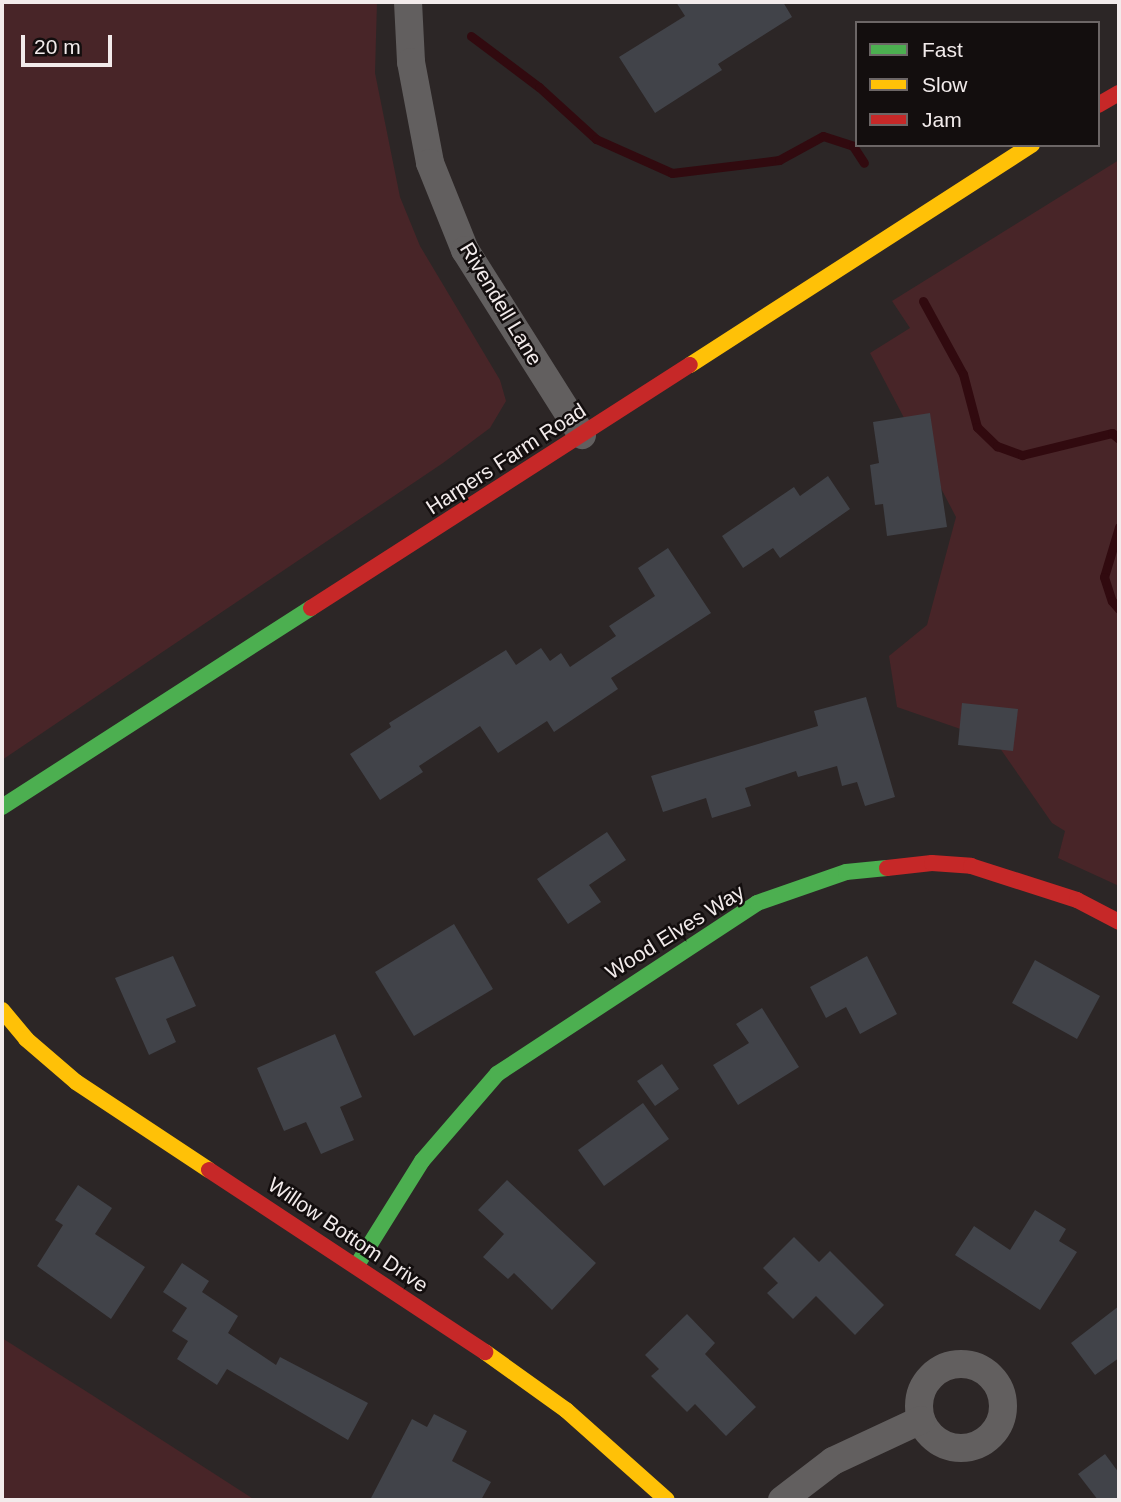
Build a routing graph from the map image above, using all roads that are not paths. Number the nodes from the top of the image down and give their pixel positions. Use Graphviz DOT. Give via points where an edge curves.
graph roads {
  1 [pos="408,2"];
  2 [pos="1119,93"];
  3 [pos="1100,104"];
  4 [pos="1029,147"];
  5 [pos="582,435"];
  6 [pos="2,807"];
  7 [pos="1119,922"];
  8 [pos="2,1010"];
  9 [pos="357,1265"];
  10 [pos="921,1420"];
  11 [pos="667,1500"];
  12 [pos="782,1500"];
  1 -- 5 [label="street, Rivendell Lane" via="418,111 430,163 465,250"];
  2 -- 3 [label="street"];
  4 -- 5 [label="street, Harpers Farm Road"];
  5 -- 6 [label="street, Harpers Farm Road"];
  7 -- 9 [label="street, Wood Elves Way" via="1077,900 1021,880 971,866 932,863 846,872 757,904 497,1074 422,1161"];
  8 -- 9 [label="street, Willow Bottom Drive" via="26,1039 76,1082"];
  9 -- 11 [label="street, Willow Bottom Drive" via="566,1410"];
  10 -- 12 [label="street" via="833,1461"];
}
